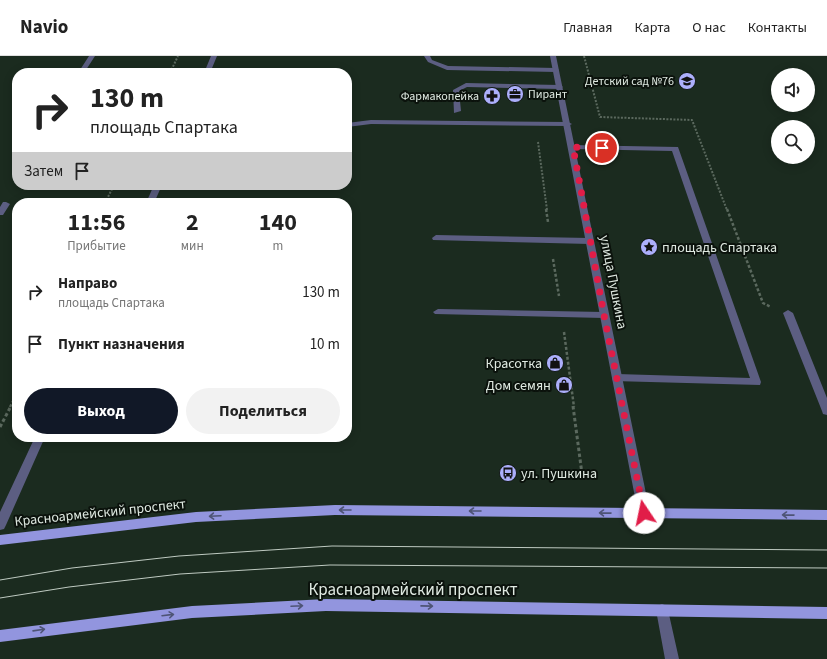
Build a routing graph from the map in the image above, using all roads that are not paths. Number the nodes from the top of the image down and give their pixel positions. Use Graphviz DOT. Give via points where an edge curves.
graph roads {
  1 [pos="92,56"];
  2 [pos="214,56"];
  3 [pos="427,56"];
  4 [pos="554,56"];
  5 [pos="84,68"];
  6 [pos="209,68"];
  7 [pos="556,70"];
  8 [pos="560,87"];
  9 [pos="457,111"];
  10 [pos="352,124"];
  11 [pos="568,124"];
  12 [pos="573,147"];
  13 [pos="6,204"];
  14 [pos="0,212"];
  15 [pos="436,238"];
  16 [pos="590,241"];
  17 [pos="438,312"];
  18 [pos="788,313"];
  19 [pos="604,315"];
  20 [pos="617,378"];
  21 [pos="827,411"];
  22 [pos="38,442"];
  23 [pos="644,513"];
  24 [pos="827,515"];
  25 [pos="0,526"];
  26 [pos="0,540"];
  27 [pos="662,610"];
  28 [pos="827,613"];
  29 [pos="0,636"];
  30 [pos="672,659"];
  1 -- 5 [label="street"];
  2 -- 6 [label="street"];
  3 -- 7 [label="street" via="430,61 447,68"];
  4 -- 7 [label="street, улица Пушкина"];
  7 -- 8 [label="street, улица Пушкина"];
  8 -- 9 [label="street" via="466,86 456,90"];
  8 -- 11 [label="street, улица Пушкина"];
  10 -- 11 [label="street" via="371,122"];
  11 -- 12 [label="street, улица Пушкина"];
  12 -- 16 [label="street, улица Пушкина"];
  12 -- 20 [label="street" via="675,149 756,382"];
  13 -- 14 [label="street"];
  15 -- 16 [label="street"];
  16 -- 19 [label="street, улица Пушкина"];
  17 -- 19 [label="street"];
  18 -- 21 [label="street"];
  19 -- 20 [label="street, улица Пушкина"];
  20 -- 23 [label="street, улица Пушкина"];
  22 -- 25 [label="street"];
  24 -- 23 [label="main road, Красноармейский проспект, one-way"];
  23 -- 26 [label="main road, Красноармейский проспект, one-way" via="335,510 196,517"];
  27 -- 28 [label="main road, Красноармейский проспект"];
  29 -- 27 [label="main road, Красноармейский проспект, one-way" via="192,612 326,605"];
  27 -- 30 [label="street"];
}
